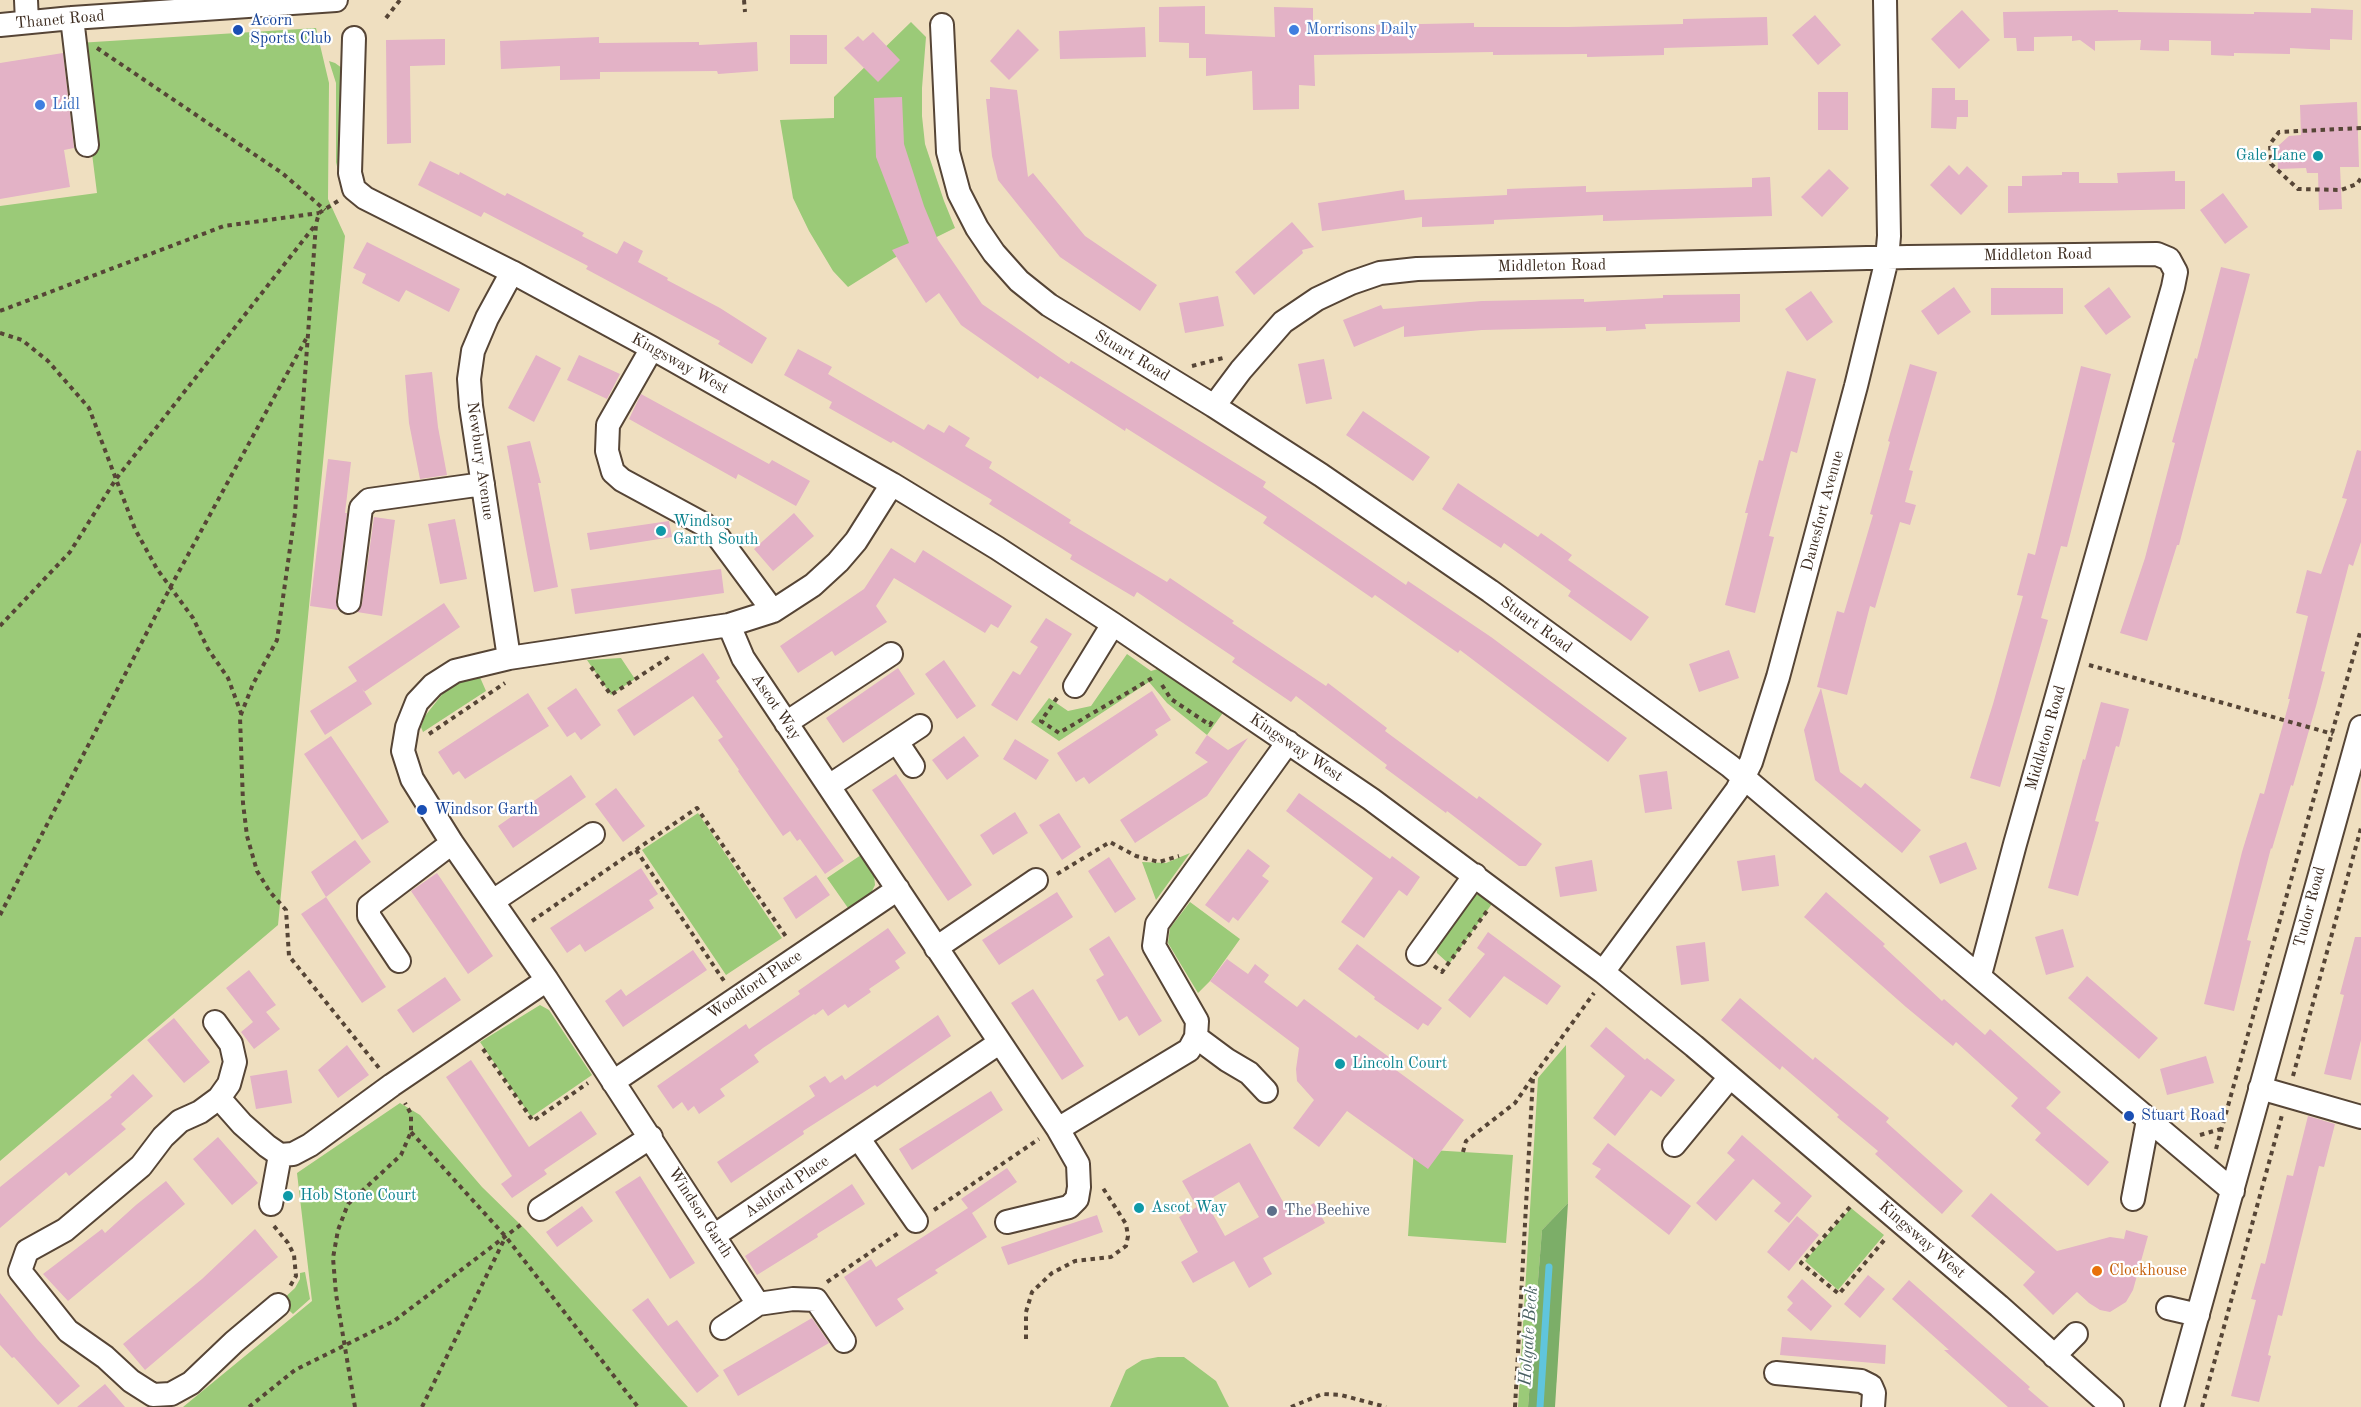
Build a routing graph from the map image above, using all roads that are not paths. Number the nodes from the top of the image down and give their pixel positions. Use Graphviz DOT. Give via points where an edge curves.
graph roads {
  1 [pos="336,0"];
  2 [pos="1886,0"];
  3 [pos="26,11"];
  4 [pos="72,18"];
  5 [pos="942,25"];
  6 [pos="0,26"];
  7 [pos="347,49"];
  8 [pos="87,145"];
  9 [pos="1887,259"];
  10 [pos="512,272"];
  11 [pos="652,348"];
  12 [pos="1214,406"];
  13 [pos="483,484"];
  14 [pos="892,484"];
  15 [pos="348,602"];
  16 [pos="773,611"];
  17 [pos="1113,624"];
  18 [pos="729,625"];
  19 [pos="891,654"];
  20 [pos="510,668"];
  21 [pos="1075,686"];
  22 [pos="786,723"];
  23 [pos="920,726"];
  24 [pos="2359,734"];
  25 [pos="897,742"];
  26 [pos="1288,742"];
  27 [pos="914,766"];
  28 [pos="1743,777"];
  29 [pos="829,786"];
  30 [pos="594,834"];
  31 [pos="452,843"];
  32 [pos="1475,875"];
  33 [pos="1036,880"];
  34 [pos="897,889"];
  35 [pos="493,901"];
  36 [pos="936,948"];
  37 [pos="1418,954"];
  38 [pos="399,961"];
  39 [pos="1604,974"];
  40 [pos="1980,975"];
  41 [pos="547,980"];
  42 [pos="215,1022"];
  43 [pos="1196,1037"];
  44 [pos="999,1043"];
  45 [pos="610,1076"];
  46 [pos="1730,1077"];
  47 [pos="2260,1088"];
  48 [pos="1266,1091"];
  49 [pos="219,1098"];
  50 [pos="2361,1117"];
  51 [pos="2148,1120"];
  52 [pos="1058,1129"];
  53 [pos="651,1137"];
  54 [pos="859,1139"];
  55 [pos="1674,1145"];
  56 [pos="280,1155"];
  57 [pos="2233,1191"];
  58 [pos="2133,1198"];
  59 [pos="272,1204"];
  60 [pos="540,1209"];
  61 [pos="916,1221"];
  62 [pos="1007,1222"];
  63 [pos="715,1235"];
  64 [pos="10,1274"];
  65 [pos="758,1304"];
  66 [pos="278,1305"];
  67 [pos="2168,1308"];
  68 [pos="2198,1315"];
  69 [pos="722,1328"];
  70 [pos="2076,1334"];
  71 [pos="844,1341"];
  72 [pos="2054,1356"];
  73 [pos="1776,1373"];
  74 [pos="1873,1407"];
  75 [pos="2112,1407"];
  76 [pos="2172,1407"];
  1 -- 4 [label="street, Thanet Road"];
  2 -- 9 [label="street, Danesfort Avenue"];
  3 -- 4 [label="street, Thanet Road"];
  3 -- 6 [label="street, Thanet Road"];
  4 -- 8 [label="street"];
  5 -- 12 [label="street, Stuart Road" via="948,152 959,193 994,253 1019,281 1049,305"];
  7 -- 10 [label="street, Kingsway West" via="350,173 354,189"];
  9 -- 12 [label="street, Middleton Road" via="1417,268 1380,273 1317,299 1283,322"];
  9 -- 28 [label="street, Danesfort Avenue" via="1778,677 1756,749"];
  9 -- 40 [label="street, Middleton Road" via="2157,254 2169,259 2176,272"];
  10 -- 11 [label="street, Kingsway West"];
  10 -- 13 [label="street, Newbury Avenue" via="473,351 469,379"];
  11 -- 14 [label="street, Kingsway West"];
  11 -- 16 [label="street" via="608,425 607,451 613,472 705,525"];
  12 -- 28 [label="street, Stuart Road" via="1490,591"];
  13 -- 15 [label="street" via="369,500 361,508"];
  13 -- 20 [label="street, Newbury Avenue"];
  14 -- 16 [label="street, Windsor Garth" via="838,562 813,585"];
  14 -- 17 [label="street, Kingsway West"];
  16 -- 18 [label="street, Windsor Garth"];
  17 -- 21 [label="street"];
  17 -- 26 [label="street, Kingsway West"];
  18 -- 20 [label="street, Windsor Garth" via="577,649"];
  18 -- 22 [label="street, Ascot Way" via="743,658"];
  19 -- 22 [label="street"];
  20 -- 31 [label="street, Windsor Garth" via="455,671 433,685 417,702 407,727 403,751 412,779"];
  22 -- 29 [label="street, Ascot Way"];
  23 -- 25 [label="street"];
  24 -- 47 [label="street, Tudor Road"];
  25 -- 27 [label="street"];
  25 -- 29 [label="street"];
  26 -- 32 [label="street, Kingsway West"];
  26 -- 43 [label="street" via="1157,924 1154,946 1197,1021"];
  28 -- 39 [label="street, Danesfort Avenue"];
  28 -- 40 [label="street, Stuart Road"];
  29 -- 34 [label="street, Ascot Way"];
  30 -- 35 [label="street"];
  31 -- 35 [label="street, Windsor Garth"];
  31 -- 38 [label="street" via="369,906 369,916"];
  32 -- 37 [label="street"];
  32 -- 39 [label="street, Kingsway West"];
  33 -- 36 [label="street"];
  34 -- 36 [label="street, Ascot Way"];
  34 -- 45 [label="street, Woodford Place"];
  35 -- 41 [label="street, Windsor Garth"];
  36 -- 44 [label="street, Ascot Way"];
  39 -- 46 [label="street, Kingsway West"];
  40 -- 51 [label="street, Stuart Road"];
  41 -- 45 [label="street, Windsor Garth"];
  41 -- 56 [label="street" via="310,1145 293,1154"];
  42 -- 49 [label="street" via="231,1044 235,1062 229,1084"];
  43 -- 48 [label="street" via="1249,1072"];
  43 -- 52 [label="street" via="1189,1050 1176,1059"];
  44 -- 52 [label="street, Ascot Way"];
  44 -- 54 [label="street, Ashford Place"];
  45 -- 53 [label="street, Windsor Garth"];
  46 -- 55 [label="street"];
  46 -- 72 [label="street, Kingsway West"];
  47 -- 50 [label="street"];
  47 -- 57 [label="street, Tudor Road"];
  49 -- 56 [label="street" via="242,1124"];
  49 -- 64 [label="street" via="180,1121 141,1166 65,1230 27,1251"];
  51 -- 57 [label="street, Stuart Road"];
  51 -- 58 [label="street"];
  52 -- 62 [label="street, Ascot Way" via="1078,1164 1077,1199 1069,1207"];
  53 -- 60 [label="street"];
  53 -- 63 [label="street, Windsor Garth"];
  54 -- 61 [label="street"];
  54 -- 63 [label="street, Ashford Place"];
  56 -- 59 [label="street"];
  57 -- 68 [label="street, Tudor Road"];
  63 -- 65 [label="street, Windsor Garth"];
  64 -- 66 [label="street" via="68,1331 153,1395 171,1394 191,1383"];
  65 -- 69 [label="street"];
  65 -- 71 [label="street" via="816,1300"];
  67 -- 68 [label="street"];
  68 -- 76 [label="street, Tudor Road"];
  70 -- 72 [label="street"];
  72 -- 75 [label="street, Kingsway West"];
  73 -- 74 [label="street" via="1861,1381 1871,1386"];
}
